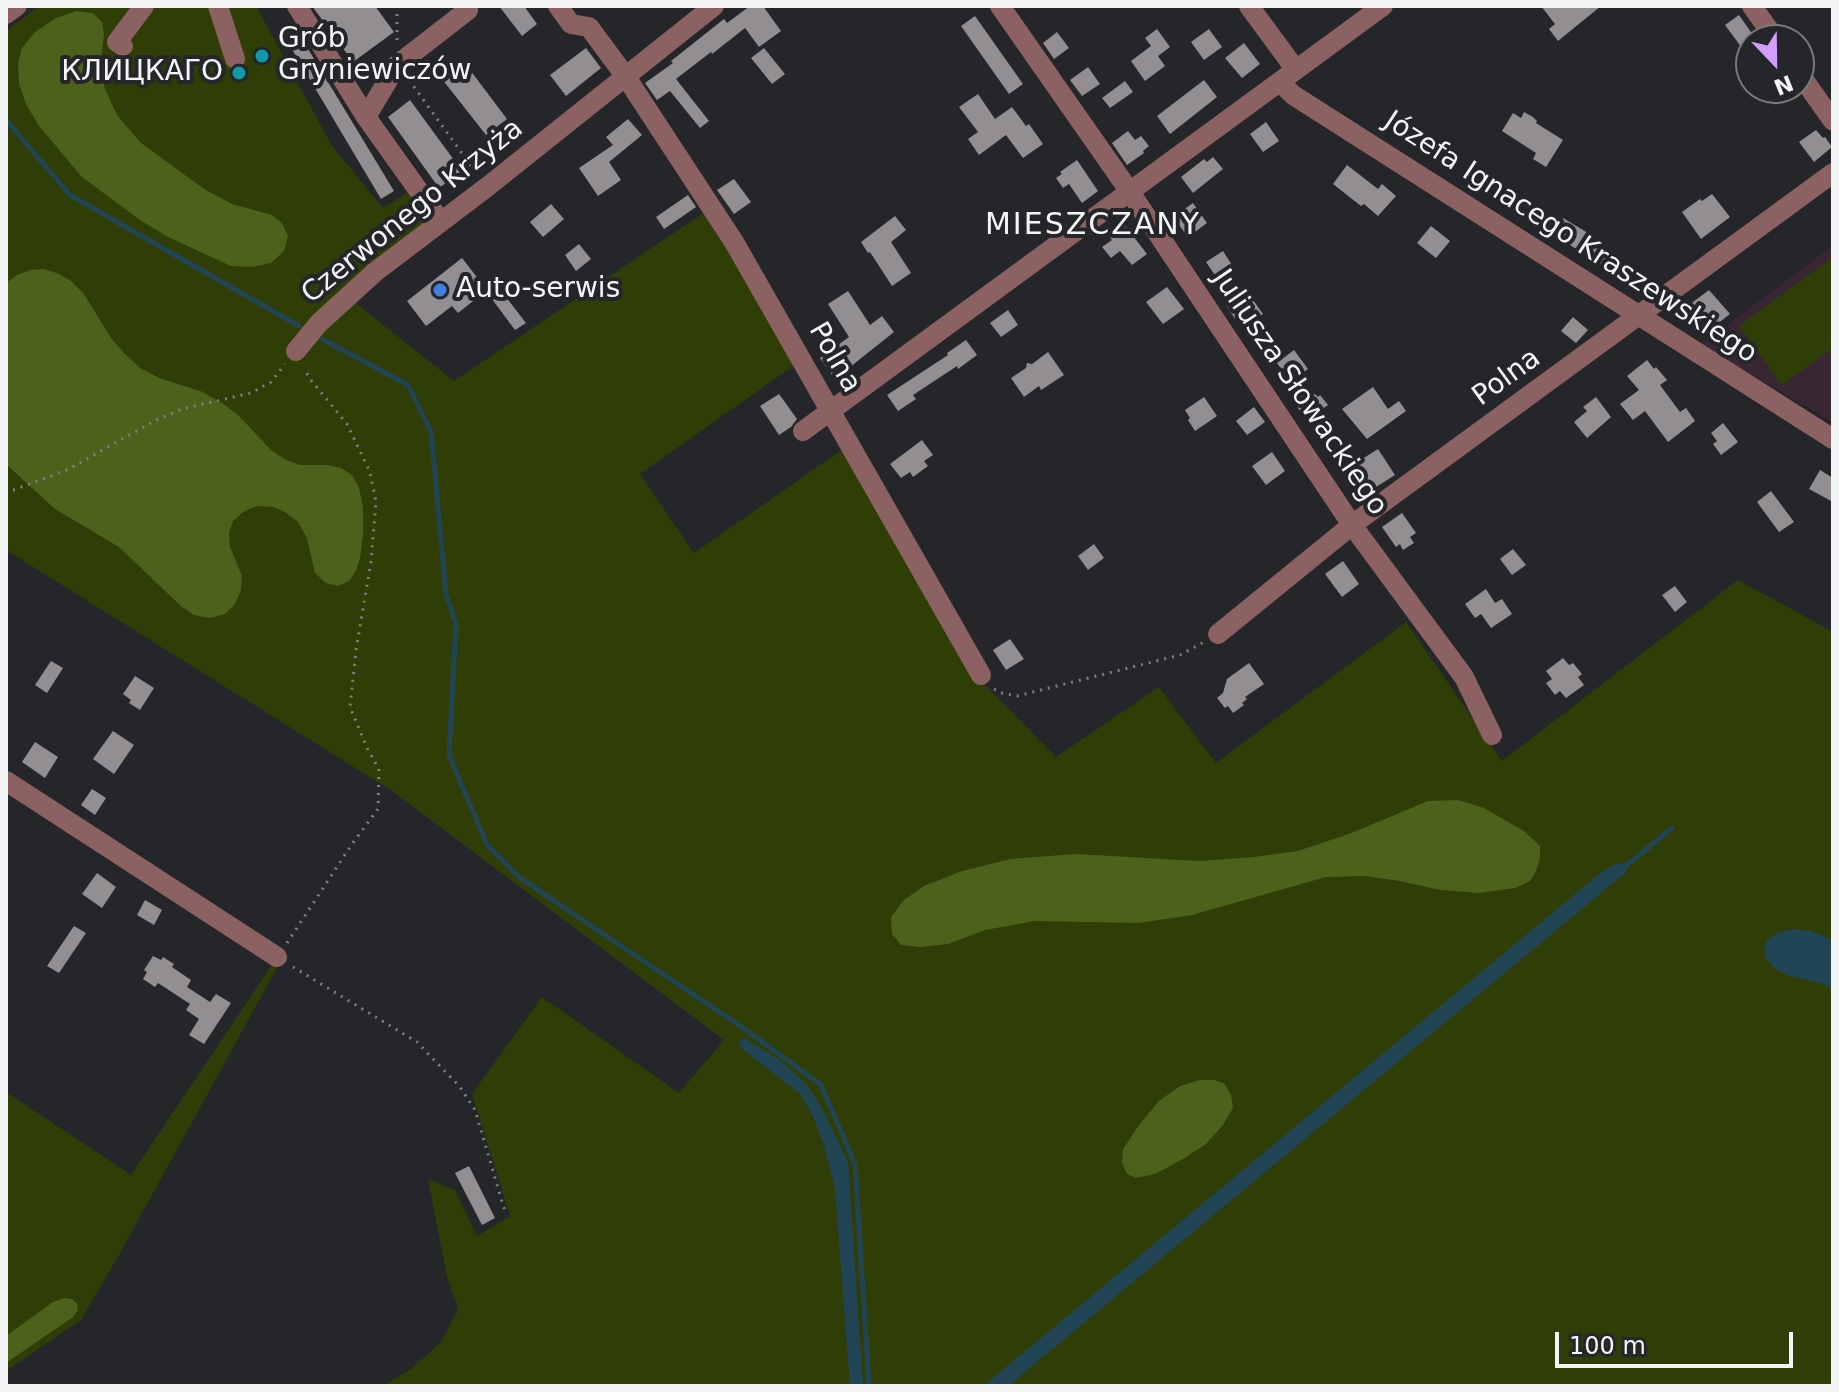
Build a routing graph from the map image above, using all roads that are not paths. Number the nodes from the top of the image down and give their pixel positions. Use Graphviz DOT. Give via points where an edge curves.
graph roads {
  1 [pos="17,6"];
  2 [pos="144,6"];
  3 [pos="218,6"];
  4 [pos="297,6"];
  5 [pos="558,6"];
  6 [pos="714,6"];
  7 [pos="1000,6"];
  8 [pos="1249,6"];
  9 [pos="1383,6"];
  10 [pos="1752,6"];
  11 [pos="468,10"];
  12 [pos="6,14"];
  13 [pos="1765,24"];
  14 [pos="123,46"];
  15 [pos="235,59"];
  16 [pos="1288,76"];
  17 [pos="626,77"];
  18 [pos="1815,96"];
  19 [pos="366,117"];
  20 [pos="1833,121"];
  21 [pos="1833,173"];
  22 [pos="1130,192"];
  23 [pos="441,222"];
  24 [pos="1640,315"];
  25 [pos="296,351"];
  26 [pos="832,411"];
  27 [pos="803,431"];
  28 [pos="1830,431"];
  29 [pos="1352,525"];
  30 [pos="1218,634"];
  31 [pos="981,675"];
  32 [pos="1492,735"];
  33 [pos="6,781"];
  34 [pos="277,957"];
  1 -- 12 [label="street"];
  2 -- 14 [label="street" via="117,42"];
  3 -- 15 [label="street"];
  4 -- 19 [label="street"];
  5 -- 17 [label="street, Polna" via="571,24 589,27"];
  6 -- 17 [label="street, Czerwonego Krzyża"];
  7 -- 22 [label="street, Juliusza Słowackiego"];
  8 -- 16 [label="street, Józefa Ignacego Kraszewskiego"];
  9 -- 16 [label="street"];
  10 -- 13 [label="street"];
  11 -- 19 [label="street" via="397,65"];
  16 -- 22 [label="street"];
  16 -- 24 [label="street, Józefa Ignacego Kraszewskiego" via="1293,95"];
  17 -- 23 [label="street, Czerwonego Krzyża"];
  17 -- 26 [label="street, Polna" via="734,242"];
  18 -- 20 [label="street"];
  19 -- 23 [label="street"];
  21 -- 24 [label="street, Polna"];
  22 -- 26 [label="street"];
  22 -- 29 [label="street, Juliusza Słowackiego"];
  23 -- 25 [label="street, Czerwonego Krzyża" via="375,272"];
  24 -- 28 [label="street, Józefa Ignacego Kraszewskiego"];
  24 -- 29 [label="street, Polna"];
  26 -- 27 [label="street"];
  26 -- 31 [label="street, Polna"];
  29 -- 30 [label="street, Polna"];
  29 -- 32 [label="street, Juliusza Słowackiego" via="1464,677"];
  33 -- 34 [label="street"];
}
